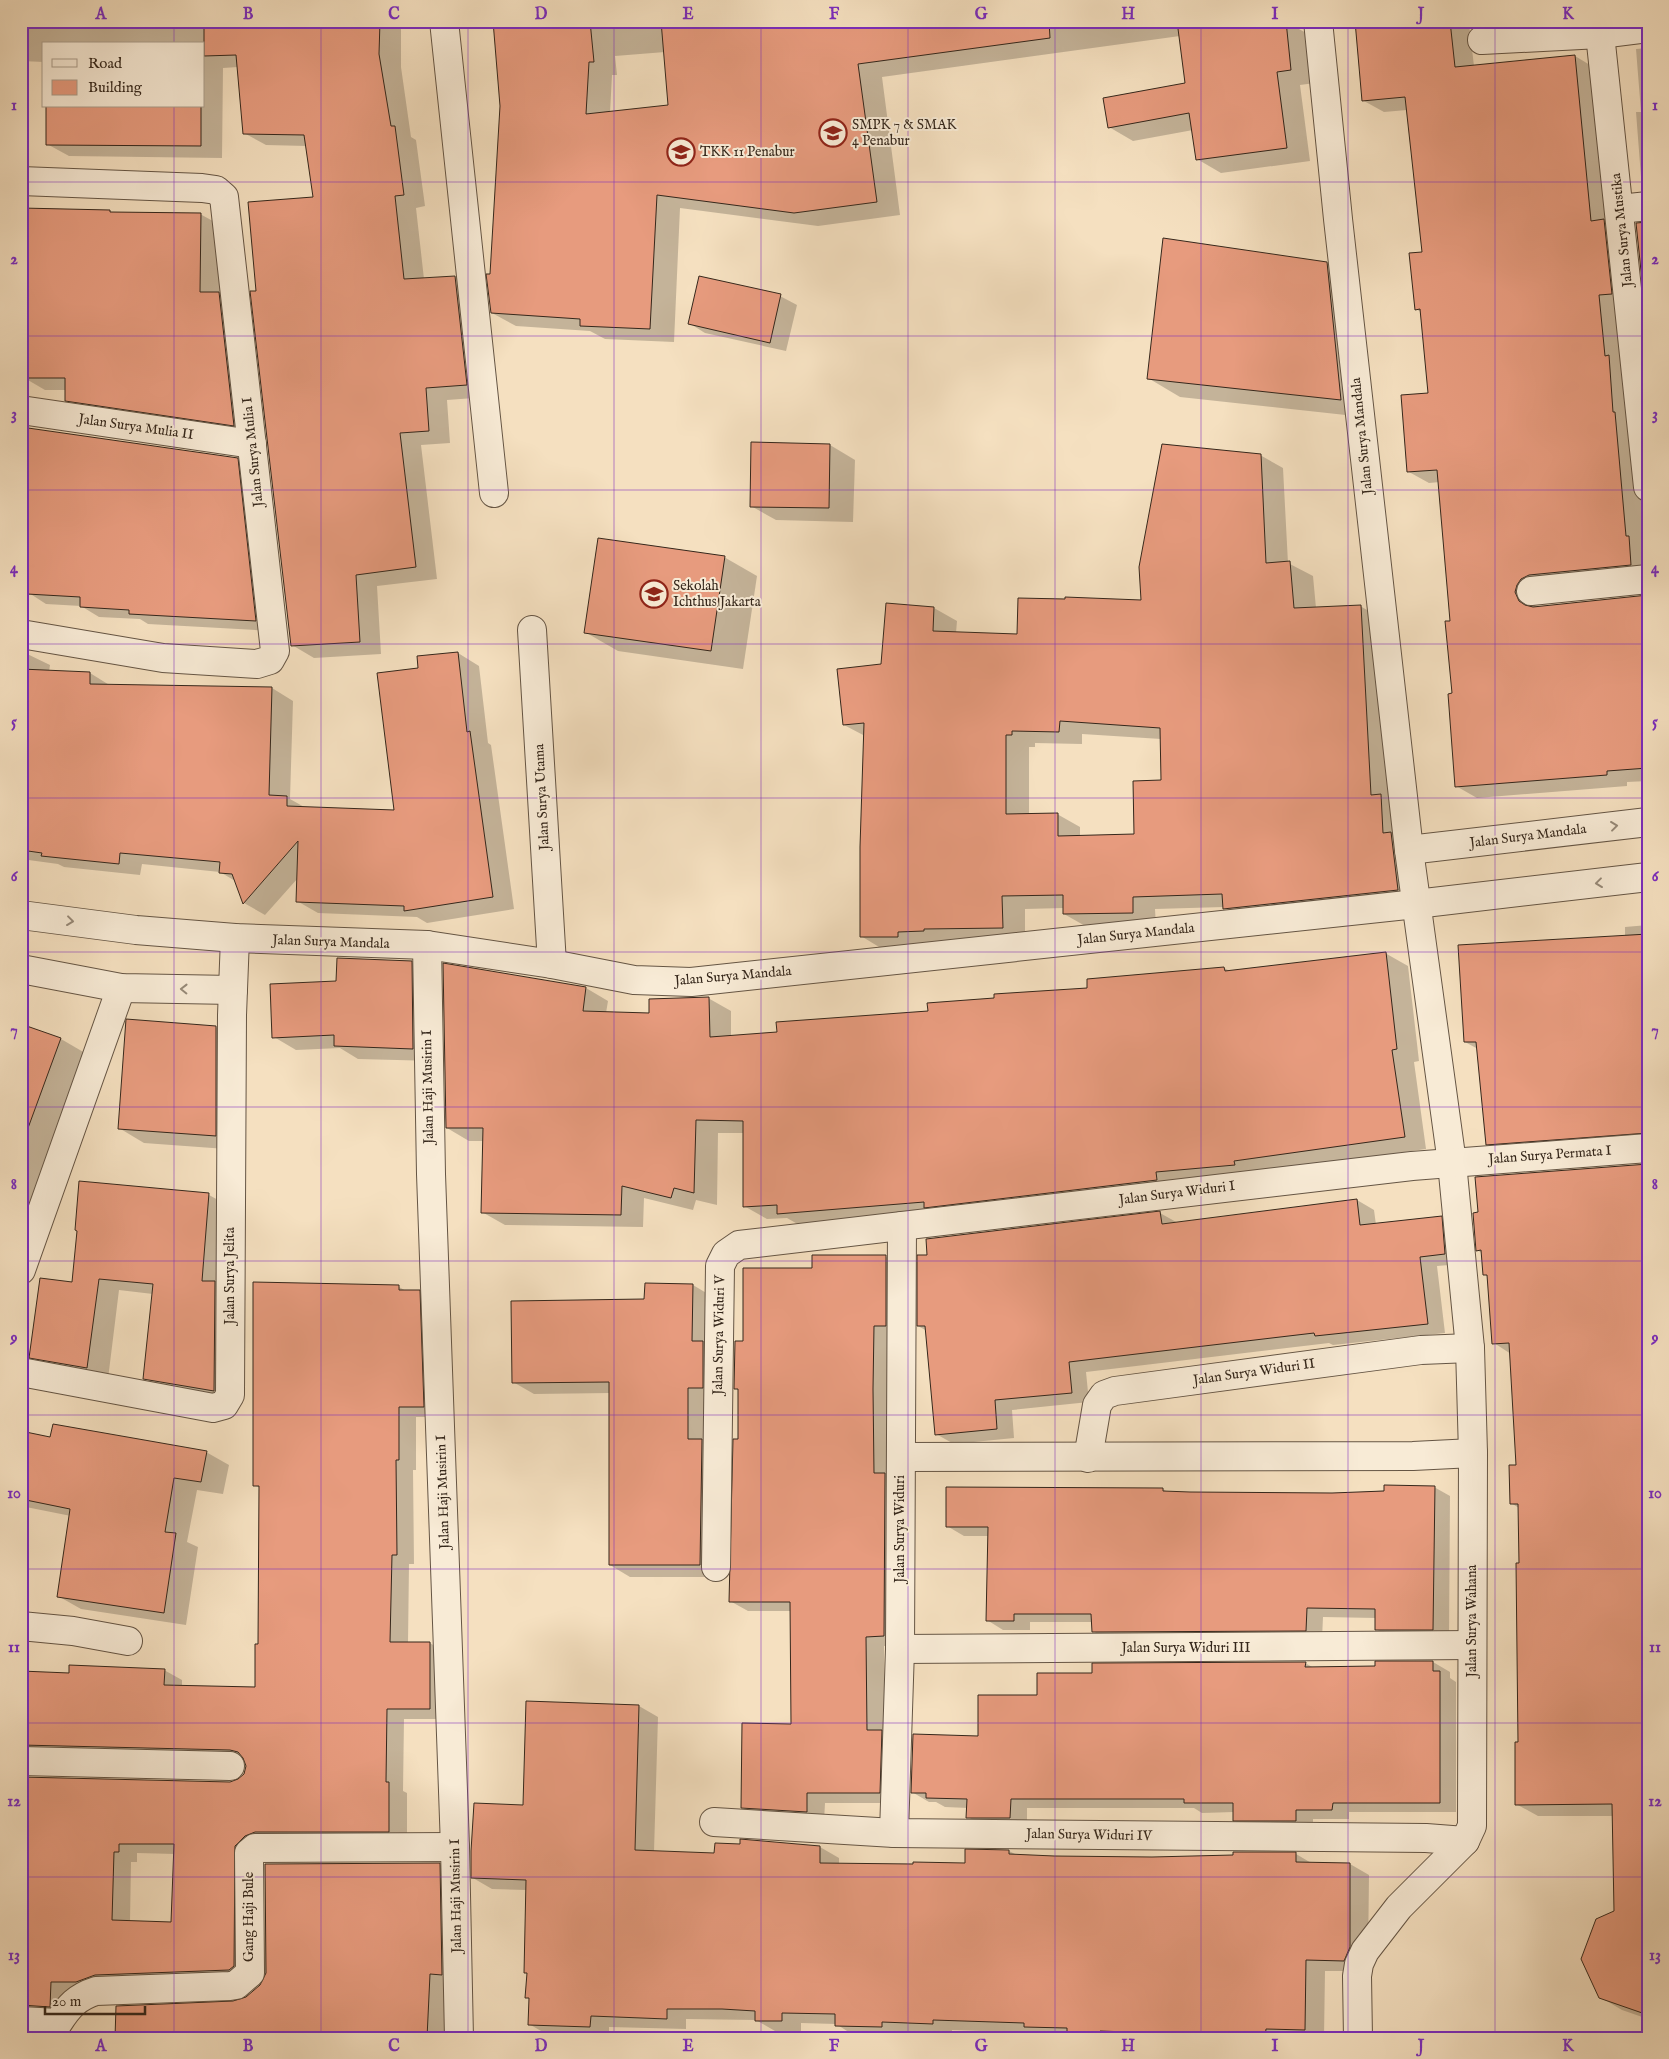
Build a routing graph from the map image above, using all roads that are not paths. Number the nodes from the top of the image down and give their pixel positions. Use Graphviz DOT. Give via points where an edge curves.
graph roads {
  1 [pos="444,21"];
  2 [pos="1318,21"];
  3 [pos="1648,28"];
  4 [pos="1600,34"];
  5 [pos="1482,40"];
  6 [pos="21,181"];
  7 [pos="1648,206"];
  8 [pos="1620,209"];
  9 [pos="1643,399"];
  10 [pos="21,410"];
  11 [pos="252,444"];
  12 [pos="1648,487"];
  13 [pos="494,493"];
  14 [pos="1648,579"];
  15 [pos="1531,590"];
  16 [pos="532,630"];
  17 [pos="21,634"];
  18 [pos="1648,822"];
  19 [pos="1409,850"];
  20 [pos="1648,877"];
  21 [pos="1416,904"];
  22 [pos="21,915"];
  23 [pos="235,938"];
  24 [pos="427,946"];
  25 [pos="552,964"];
  26 [pos="21,969"];
  27 [pos="121,988"];
  28 [pos="233,990"];
  29 [pos="1648,1148"];
  30 [pos="1452,1163"];
  31 [pos="902,1226"];
  32 [pos="21,1270"];
  33 [pos="1470,1348"];
  34 [pos="21,1372"];
  35 [pos="1473,1454"];
  36 [pos="901,1457"];
  37 [pos="1088,1458"];
  38 [pos="716,1567"];
  39 [pos="21,1626"];
  40 [pos="128,1641"];
  41 [pos="1472,1645"];
  42 [pos="900,1649"];
  43 [pos="21,1761"];
  44 [pos="230,1766"];
  45 [pos="714,1822"];
  46 [pos="894,1833"];
  47 [pos="1464,1841"];
  48 [pos="456,1847"];
  49 [pos="21,2021"];
  50 [pos="58,2030"];
  51 [pos="459,2038"];
  52 [pos="1358,2038"];
  1 -- 13 [label="street"];
  2 -- 19 [label="street, Jalan Surya Mandala"];
  3 -- 4 [label="street"];
  4 -- 5 [label="street"];
  4 -- 8 [label="street, Jalan Surya Mustika"];
  6 -- 11 [label="street, Jalan Surya Mulia I" via="202,188 216,190 224,197"];
  7 -- 8 [label="street"];
  8 -- 9 [label="street, Jalan Surya Mustika"];
  9 -- 12 [label="street, Jalan Surya Mustika"];
  10 -- 11 [label="street, Jalan Surya Mulia II"];
  11 -- 17 [label="street, Jalan Surya Mulia I" via="274,651 270,660 257,664 163,658"];
  14 -- 15 [label="street"];
  16 -- 25 [label="street, Jalan Surya Utama"];
  19 -- 18 [label="street, Jalan Surya Mandala, one-way"];
  19 -- 21 [label="street, Jalan Surya Mandala"];
  20 -- 21 [label="street, Jalan Surya Mandala, one-way"];
  21 -- 25 [label="street, Jalan Surya Mandala" via="691,982 634,980"];
  21 -- 30 [label="street, Jalan Surya Mandala"];
  22 -- 23 [label="street, Jalan Surya Mandala, one-way" via="136,930"];
  23 -- 24 [label="street, Jalan Surya Mandala"];
  23 -- 28 [label="street, Jalan Surya Jelita"];
  24 -- 25 [label="street, Jalan Surya Mandala"];
  24 -- 48 [label="street, Jalan Haji Musirin I" via="430,1174"];
  26 -- 27 [label="street"];
  28 -- 27 [label="street, one-way"];
  27 -- 32 [label="street"];
  28 -- 34 [label="street, Jalan Surya Jelita" via="230,1395 224,1405 213,1408"];
  29 -- 30 [label="street, Jalan Surya Permata I"];
  30 -- 31 [label="street, Jalan Surya Widuri I"];
  30 -- 33 [label="street, Jalan Surya Wahana"];
  31 -- 36 [label="street, Jalan Surya Widuri"];
  31 -- 38 [label="street, Jalan Surya Widuri V" via="738,1245 726,1254 720,1266"];
  33 -- 35 [label="street, Jalan Surya Wahana"];
  33 -- 37 [label="street, Jalan Surya Widuri II" via="1421,1350 1115,1391 1104,1395 1097,1405"];
  35 -- 37 [label="street"];
  35 -- 41 [label="street, Jalan Surya Wahana"];
  36 -- 37 [label="street"];
  36 -- 42 [label="street, Jalan Surya Widuri"];
  39 -- 40 [label="street"];
  41 -- 42 [label="street, Jalan Surya Widuri III"];
  41 -- 47 [label="street, Jalan Surya Wahana" via="1472,1826"];
  42 -- 46 [label="street, Jalan Surya Widuri"];
  43 -- 44 [label="street"];
  45 -- 46 [label="street, Jalan Surya Widuri IV"];
  46 -- 47 [label="street, Jalan Surya Widuri IV"];
  47 -- 52 [label="street, Jalan Surya Wahana" via="1399,1907 1358,1964"];
  48 -- 50 [label="street, Gang Haji Bule" via="251,1849 248,1976 230,1986 85,1994 71,2002"];
  48 -- 51 [label="street, Jalan Haji Musirin I"];
  49 -- 50 [label="street, Gang Haji Bule"];
}
